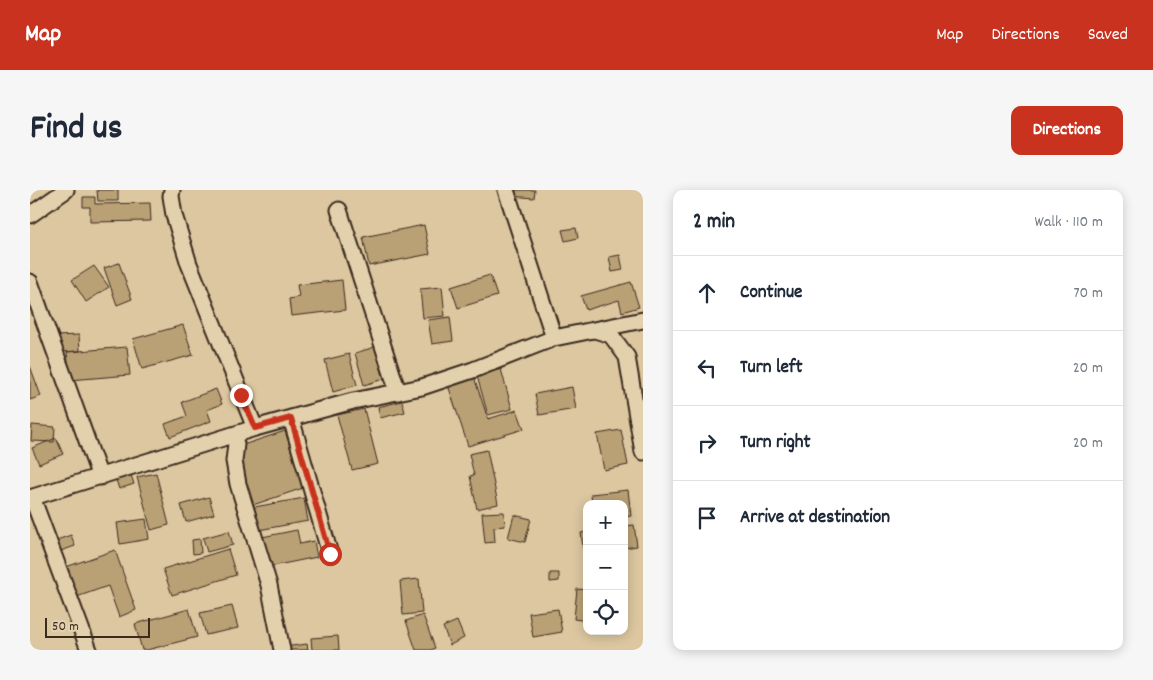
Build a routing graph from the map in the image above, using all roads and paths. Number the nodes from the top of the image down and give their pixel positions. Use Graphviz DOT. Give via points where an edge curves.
graph roads {
  1 [pos="66,190"];
  2 [pos="186,190"];
  3 [pos="506,190"];
  4 [pos="172,193"];
  5 [pos="339,210"];
  6 [pos="30,215"];
  7 [pos="30,282"];
  8 [pos="643,320"];
  9 [pos="593,330"];
  10 [pos="554,338"];
  11 [pos="398,392"];
  12 [pos="291,418"];
  13 [pos="255,428"];
  14 [pos="230,436"];
  15 [pos="643,452"];
  16 [pos="100,477"];
  17 [pos="31,498"];
  18 [pos="330,554"];
  19 [pos="89,650"];
  20 [pos="282,650"];
  1 -- 6 [label="street"];
  2 -- 4 [label="street"];
  3 -- 10 [label="street"];
  4 -- 13 [label="street" via="174,215 190,264"];
  5 -- 11 [label="street"];
  7 -- 16 [label="street"];
  8 -- 9 [label="street"];
  9 -- 10 [label="street"];
  9 -- 15 [label="street" via="612,335 627,357"];
  10 -- 11 [label="street" via="473,370"];
  11 -- 12 [label="street"];
  12 -- 13 [label="street"];
  12 -- 18 [label="street"];
  13 -- 14 [label="street"];
  14 -- 16 [label="street"];
  14 -- 20 [label="street" via="236,444 234,461 238,484 269,585"];
  16 -- 17 [label="street"];
  17 -- 19 [label="street"];
}
